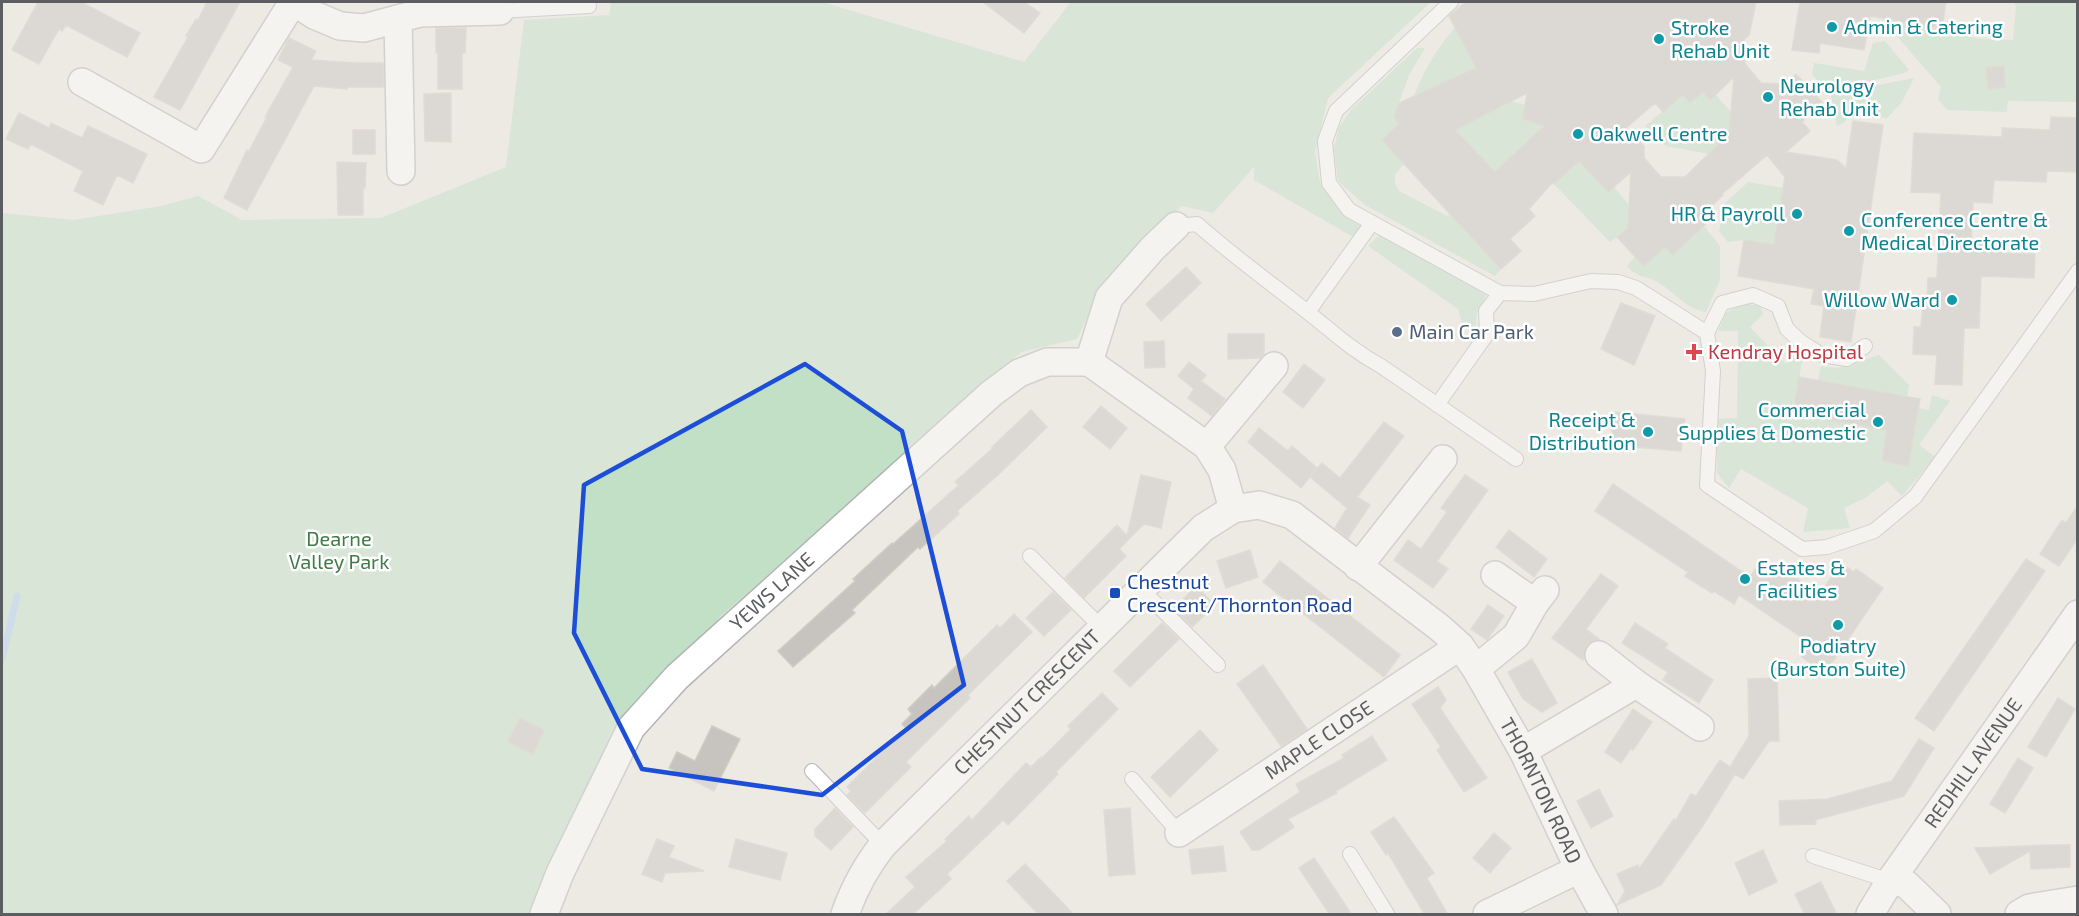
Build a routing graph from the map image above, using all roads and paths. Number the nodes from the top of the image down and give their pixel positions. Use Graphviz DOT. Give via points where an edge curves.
graph roads {
  1 [pos="293,2"];
  2 [pos="1451,2"];
  3 [pos="589,6"];
  4 [pos="500,10"];
  5 [pos="398,19"];
  6 [pos="82,82"];
  7 [pos="401,171"];
  8 [pos="1372,223"];
  9 [pos="1176,226"];
  10 [pos="2078,271"];
  11 [pos="1500,293"];
  12 [pos="1308,312"];
  13 [pos="1707,333"];
  14 [pos="1865,346"];
  15 [pos="1089,362"];
  16 [pos="1274,366"];
  17 [pos="1437,405"];
  18 [pos="1207,447"];
  19 [pos="1443,459"];
  20 [pos="1516,459"];
  21 [pos="1233,509"];
  22 [pos="1030,556"];
  23 [pos="1358,567"];
  24 [pos="1496,575"];
  25 [pos="1142,590"];
  26 [pos="2078,614"];
  27 [pos="1103,629"];
  28 [pos="1460,646"];
  29 [pos="1599,655"];
  30 [pos="1218,665"];
  31 [pos="1476,669"];
  32 [pos="1636,684"];
  33 [pos="1700,728"];
  34 [pos="1523,751"];
  35 [pos="812,771"];
  36 [pos="1132,780"];
  37 [pos="1179,833"];
  38 [pos="883,844"];
  39 [pos="1350,854"];
  40 [pos="1813,856"];
  41 [pos="1579,869"];
  42 [pos="1890,881"];
  43 [pos="2078,900"];
  44 [pos="544,915"];
  45 [pos="844,915"];
  46 [pos="1388,915"];
  47 [pos="1487,915"];
  48 [pos="1604,915"];
  49 [pos="1870,915"];
  50 [pos="1937,915"];
  51 [pos="2019,915"];
  1 -- 5 [label="street" via="340,26 364,28"];
  1 -- 6 [label="street" via="201,149"];
  2 -- 8 [label="lane" via="1336,111 1325,141 1329,183 1349,210"];
  3 -- 4 [label="lane"];
  4 -- 5 [label="street" via="420,13"];
  5 -- 7 [label="street"];
  8 -- 11 [label="lane"];
  8 -- 12 [label="lane"];
  9 -- 12 [label="lane" via="1197,224"];
  9 -- 15 [label="street" via="1109,298"];
  10 -- 13 [label="lane" via="1915,497 1874,531 1827,547 1802,549 1707,485 1713,371"];
  11 -- 13 [label="lane" via="1534,294 1591,281 1618,282 1636,288"];
  11 -- 17 [label="lane" via="1486,311 1487,334"];
  12 -- 17 [label="lane" via="1358,354"];
  13 -- 14 [label="lane" via="1722,303 1753,295 1778,306 1788,329 1822,355 1847,359"];
  15 -- 18 [label="street"];
  15 -- 44 [label="street, YEWS LANE" via="1047,362 1019,373 992,393 677,676 631,728 560,873"];
  16 -- 18 [label="street"];
  17 -- 20 [label="lane"];
  18 -- 21 [label="street" via="1222,470"];
  19 -- 23 [label="street"];
  21 -- 23 [label="street, THORNTON ROAD" via="1259,505 1292,515"];
  21 -- 25 [label="street, CHESTNUT CRESCENT" via="1203,528"];
  22 -- 27 [label="lane"];
  23 -- 28 [label="street, THORNTON ROAD"];
  24 -- 31 [label="street" via="1540,597 1516,636"];
  25 -- 27 [label="street, CHESTNUT CRESCENT"];
  25 -- 30 [label="lane"];
  26 -- 42 [label="street, REDHILL AVENUE"];
  27 -- 38 [label="street, CHESTNUT CRESCENT"];
  28 -- 31 [label="street, THORNTON ROAD"];
  28 -- 37 [label="street, MAPLE CLOSE"];
  29 -- 32 [label="street"];
  31 -- 34 [label="street, THORNTON ROAD"];
  32 -- 33 [label="street"];
  32 -- 34 [label="street"];
  34 -- 41 [label="street, THORNTON ROAD"];
  35 -- 38 [label="lane"];
  36 -- 37 [label="lane"];
  38 -- 45 [label="street, CHESTNUT CRESCENT" via="853,892"];
  39 -- 46 [label="lane"];
  40 -- 42 [label="lane"];
  41 -- 47 [label="street"];
  41 -- 48 [label="street, THORNTON ROAD"];
  42 -- 49 [label="street, REDHILL AVENUE"];
  42 -- 50 [label="street" via="1906,884"];
  43 -- 51 [label="street" via="2029,908"];
}
